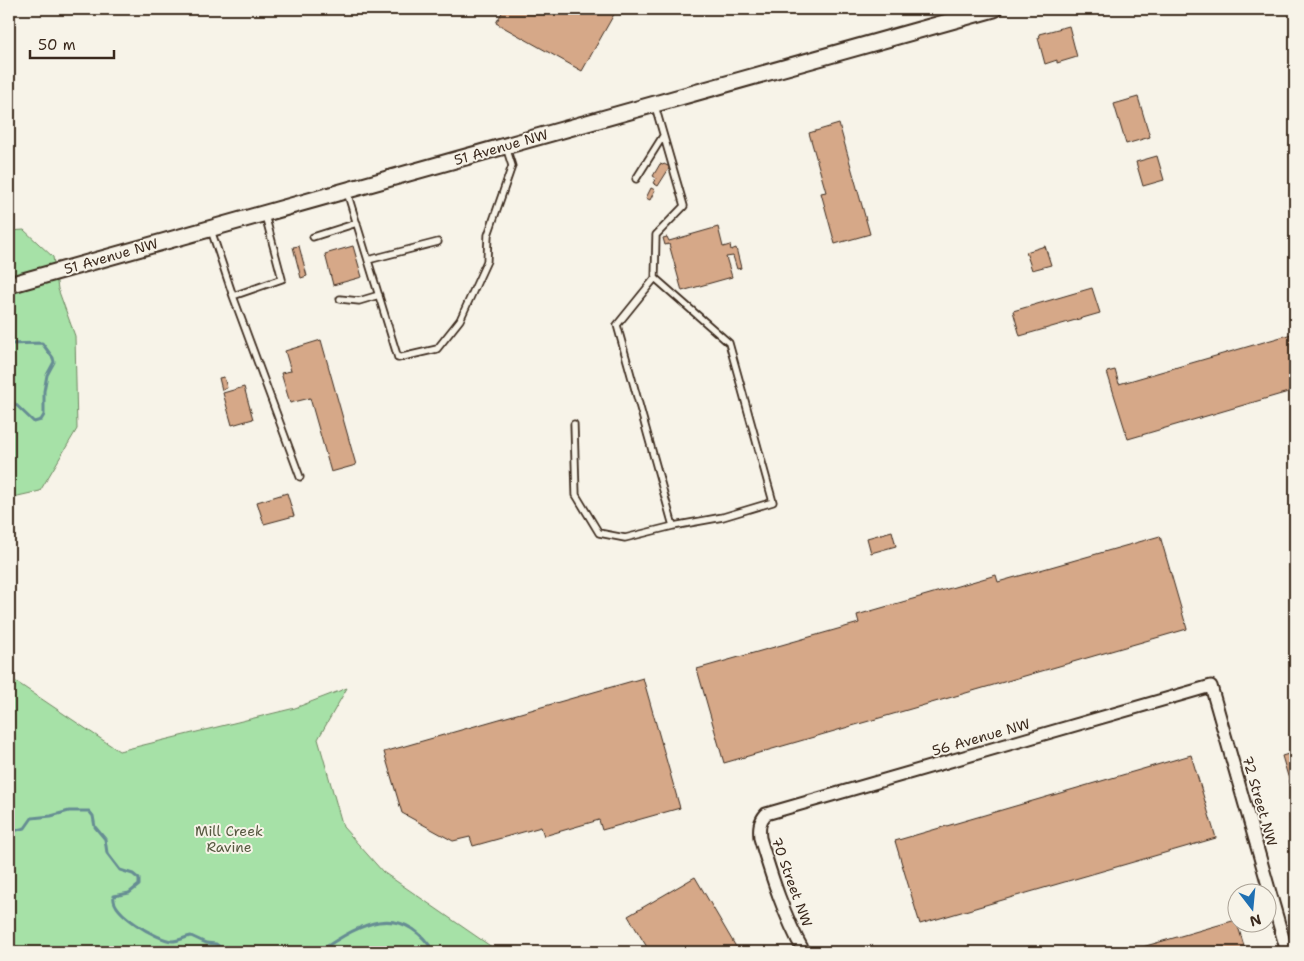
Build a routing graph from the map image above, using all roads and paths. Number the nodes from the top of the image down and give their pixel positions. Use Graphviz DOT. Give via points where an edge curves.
graph roads {
  1 [pos="994,9"];
  2 [pos="654,104"];
  3 [pos="664,136"];
  4 [pos="506,146"];
  5 [pos="636,179"];
  6 [pos="346,190"];
  7 [pos="265,213"];
  8 [pos="357,223"];
  9 [pos="210,228"];
  10 [pos="313,237"];
  11 [pos="438,242"];
  12 [pos="368,260"];
  13 [pos="654,278"];
  14 [pos="9,284"];
  15 [pos="379,295"];
  16 [pos="233,296"];
  17 [pos="340,299"];
  18 [pos="574,424"];
  19 [pos="300,477"];
  20 [pos="673,526"];
  21 [pos="1210,686"];
  22 [pos="761,820"];
  23 [pos="804,952"];
  24 [pos="1287,952"];
  1 -- 2 [label="street, 51 Avenue NW"];
  2 -- 3 [label="lane"];
  2 -- 4 [label="street, 51 Avenue NW"];
  3 -- 5 [label="lane"];
  3 -- 13 [label="lane" via="684,206 656,234"];
  4 -- 6 [label="street, 51 Avenue NW"];
  4 -- 15 [label="lane" via="512,166 488,234 487,260 460,320 437,349 398,358"];
  6 -- 7 [label="street, 51 Avenue NW"];
  6 -- 8 [label="lane"];
  7 -- 9 [label="street, 51 Avenue NW"];
  7 -- 16 [label="lane" via="282,279"];
  8 -- 10 [label="lane"];
  8 -- 12 [label="lane"];
  9 -- 14 [label="street, 51 Avenue NW"];
  9 -- 16 [label="lane"];
  11 -- 12 [label="lane"];
  12 -- 15 [label="lane"];
  13 -- 20 [label="lane" via="617,325"];
  13 -- 20 [label="lane" via="729,343 772,502 723,517"];
  15 -- 17 [label="lane" via="359,301"];
  16 -- 19 [label="lane"];
  18 -- 20 [label="lane" via="576,495 599,533 625,538"];
  21 -- 22 [label="street, 56 Avenue NW" via="775,811"];
  21 -- 24 [label="street, 72 Street NW"];
  22 -- 23 [label="street, 70 Street NW" via="760,838 779,898 791,930"];
}
